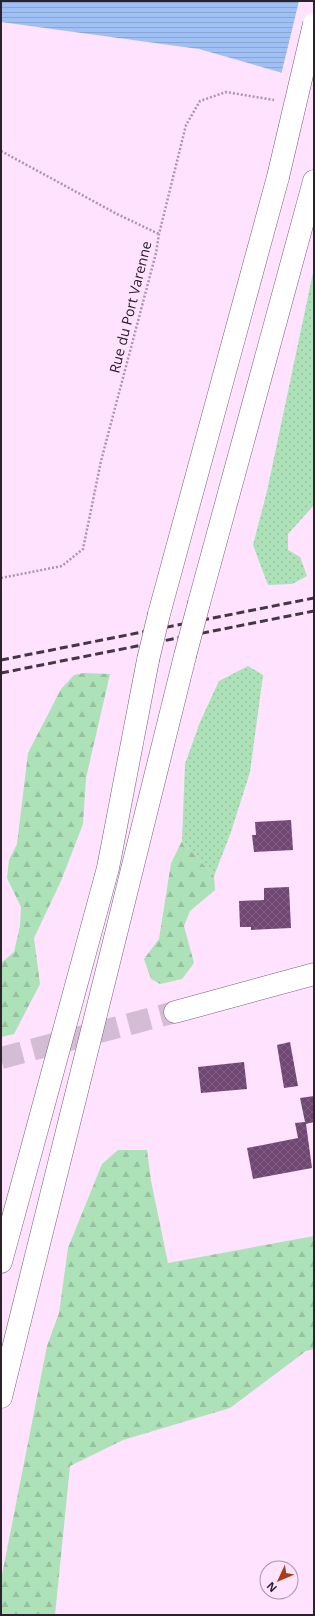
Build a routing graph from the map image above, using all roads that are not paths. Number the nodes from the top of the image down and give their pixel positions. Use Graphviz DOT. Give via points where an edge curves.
graph roads {
  1 [pos="314,24"];
  2 [pos="314,183"];
  3 [pos="314,974"];
  4 [pos="175,1012"];
  5 [pos="1,1262"];
  6 [pos="1,1397"];
  1 -- 5 [label="main road, bridge" via="278,177 159,614 108,868"];
  2 -- 6 [label="main road, bridge" via="185,656"];
  3 -- 4 [label="main road"];
}
